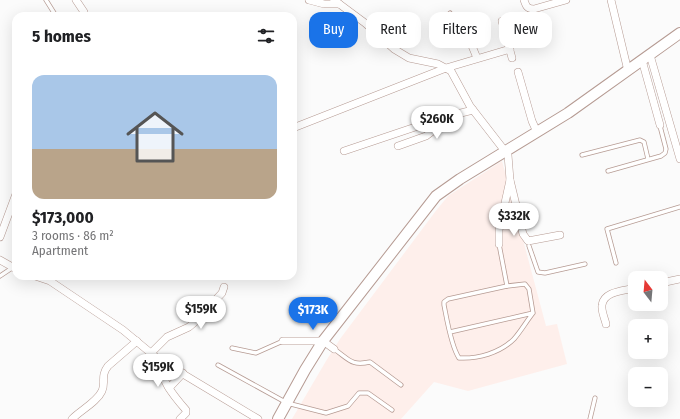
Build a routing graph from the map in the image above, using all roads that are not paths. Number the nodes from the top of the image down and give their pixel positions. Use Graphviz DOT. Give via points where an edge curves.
graph roads {
  1 [pos="46,0"];
  2 [pos="76,0"];
  3 [pos="309,0"];
  4 [pos="524,0"];
  5 [pos="566,0"];
  6 [pos="611,0"];
  7 [pos="336,2"];
  8 [pos="54,12"];
  9 [pos="84,12"];
  10 [pos="680,33"];
  11 [pos="473,48"];
  12 [pos="510,49"];
  13 [pos="646,57"];
  14 [pos="477,58"];
  15 [pos="512,58"];
  16 [pos="446,68"];
  17 [pos="628,71"];
  18 [pos="518,72"];
  19 [pos="473,110"];
  20 [pos="445,117"];
  21 [pos="660,124"];
  22 [pos="297,126"];
  23 [pos="537,132"];
  24 [pos="398,146"];
  25 [pos="344,151"];
  26 [pos="505,151"];
  27 [pos="582,155"];
  28 [pos="648,159"];
  29 [pos="680,159"];
  30 [pos="608,171"];
  31 [pos="510,180"];
  32 [pos="12,205"];
  33 [pos="680,207"];
  34 [pos="560,235"];
  35 [pos="0,237"];
  36 [pos="499,244"];
  37 [pos="528,244"];
  38 [pos="0,260"];
  39 [pos="616,263"];
  40 [pos="585,264"];
  41 [pos="12,268"];
  42 [pos="12,270"];
  43 [pos="0,276"];
  44 [pos="680,279"];
  45 [pos="52,280"];
  46 [pos="668,282"];
  47 [pos="506,286"];
  48 [pos="224,287"];
  49 [pos="628,290"];
  50 [pos="533,314"];
  51 [pos="606,324"];
  52 [pos="450,332"];
  53 [pos="323,340"];
  54 [pos="137,341"];
  55 [pos="283,341"];
  56 [pos="232,348"];
  57 [pos="334,349"];
  58 [pos="151,353"];
  59 [pos="158,359"];
  60 [pos="218,365"];
  61 [pos="183,373"];
  62 [pos="401,385"];
  63 [pos="169,388"];
  64 [pos="595,398"];
  65 [pos="287,403"];
  66 [pos="392,410"];
  67 [pos="72,419"];
  68 [pos="180,419"];
  69 [pos="258,419"];
  70 [pos="278,419"];
  71 [pos="590,419"];
  1 -- 8 [label="lane"];
  2 -- 9 [label="street"];
  3 -- 7 [label="street" via="324,4"];
  4 -- 5 [label="street" via="526,6 534,9"];
  6 -- 17 [label="street"];
  7 -- 16 [label="street" via="409,58"];
  10 -- 13 [label="main road"];
  11 -- 14 [label="street"];
  12 -- 14 [label="street"];
  12 -- 15 [label="street"];
  13 -- 17 [label="main road"];
  13 -- 21 [label="street"];
  13 -- 29 [label="street"];
  14 -- 16 [label="street"];
  16 -- 19 [label="street" via="451,71"];
  16 -- 22 [label="street"];
  17 -- 23 [label="main road"];
  18 -- 23 [label="street"];
  19 -- 20 [label="street"];
  19 -- 26 [label="street"];
  20 -- 24 [label="street" via="426,136"];
  20 -- 25 [label="street"];
  21 -- 28 [label="lane" via="665,153"];
  23 -- 26 [label="main road"];
  26 -- 31 [label="street" via="508,156"];
  26 -- 53 [label="main road" via="436,196"];
  27 -- 28 [label="lane" via="640,140 644,142"];
  28 -- 30 [label="lane"];
  31 -- 36 [label="street" via="499,230"];
  31 -- 37 [label="street"];
  32 -- 35 [label="street"];
  33 -- 39 [label="lane" via="607,229"];
  34 -- 37 [label="street"];
  36 -- 47 [label="lane"];
  37 -- 40 [label="lane" via="538,272 545,273"];
  38 -- 41 [label="street"];
  42 -- 43 [label="lane"];
  44 -- 46 [label="street"];
  45 -- 54 [label="street"];
  47 -- 50 [label="lane" via="525,284 529,289"];
  47 -- 52 [label="lane" via="444,302"];
  48 -- 58 [label="street" via="222,293 195,322 167,337"];
  49 -- 51 [label="street" via="612,293 604,299 602,306"];
  50 -- 52 [label="lane"];
  50 -- 52 [label="lane" via="504,348 484,356 459,358"];
  53 -- 55 [label="street"];
  53 -- 57 [label="street"];
  53 -- 65 [label="main road"];
  54 -- 58 [label="street"];
  54 -- 67 [label="street" via="108,366 104,371 103,390"];
  55 -- 56 [label="lane" via="256,353"];
  57 -- 62 [label="lane" via="354,363 370,362"];
  58 -- 59 [label="street"];
  59 -- 61 [label="street"];
  59 -- 63 [label="street" via="163,378"];
  60 -- 65 [label="lane"];
  61 -- 63 [label="street"];
  61 -- 69 [label="street"];
  63 -- 68 [label="street" via="186,410"];
  64 -- 71 [label="lane"];
  65 -- 66 [label="lane" via="326,413 348,406 359,393 368,393"];
  65 -- 70 [label="main road"];
}
